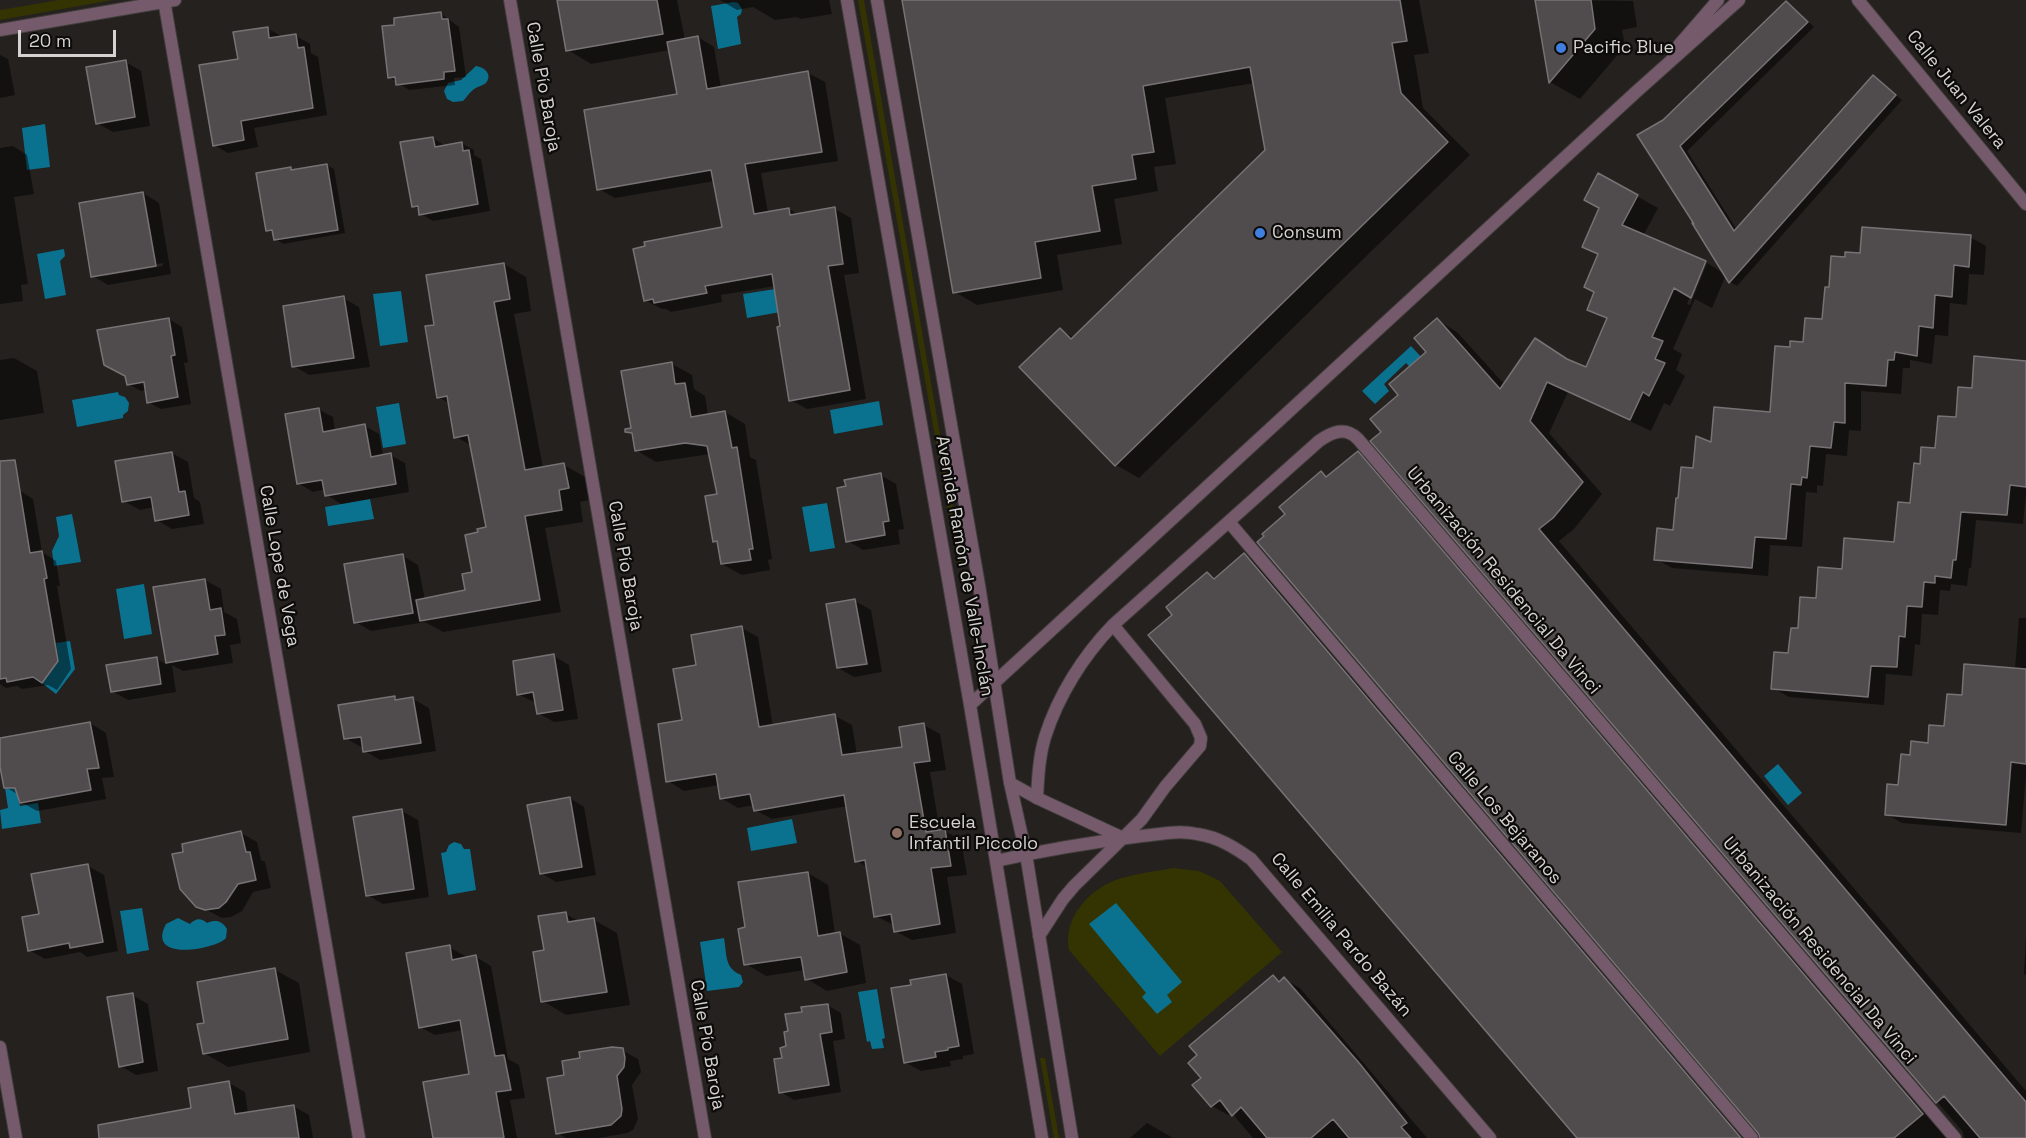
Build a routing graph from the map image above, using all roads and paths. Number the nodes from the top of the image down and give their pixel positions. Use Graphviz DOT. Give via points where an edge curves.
graph roads {
  1 [pos="510,0"];
  2 [pos="847,0"];
  3 [pos="877,0"];
  4 [pos="1718,0"];
  5 [pos="1739,0"];
  6 [pos="1858,0"];
  7 [pos="168,1"];
  8 [pos="0,30"];
  9 [pos="1636,92"];
  10 [pos="2026,204"];
  11 [pos="1228,522"];
  12 [pos="1113,626"];
  13 [pos="994,683"];
  14 [pos="970,705"];
  15 [pos="1010,783"];
  16 [pos="1037,798"];
  17 [pos="1123,838"];
  18 [pos="1026,854"];
  19 [pos="996,861"];
  20 [pos="1039,936"];
  21 [pos="0,1047"];
  22 [pos="16,1138"];
  23 [pos="359,1138"];
  24 [pos="705,1138"];
  25 [pos="1042,1138"];
  26 [pos="1072,1138"];
  27 [pos="1490,1138"];
  28 [pos="1752,1138"];
  29 [pos="1955,1138"];
  1 -- 24 [label="street, Calle Pío Baroja"];
  2 -- 14 [label="street, Avenida Ramón de Valle-Inclán"];
  3 -- 13 [label="street, Avenida Ramón de Valle-Inclán"];
  4 -- 9 [label="street"];
  5 -- 9 [label="street"];
  6 -- 10 [label="street, Calle Juan Valera"];
  7 -- 8 [label="street"];
  7 -- 23 [label="street, Calle Lope de Vega"];
  9 -- 13 [label="street"];
  11 -- 12 [label="street, Urbanización Residencial Da Vinci"];
  11 -- 28 [label="street, Calle Los Bejaranos"];
  11 -- 29 [label="street, Urbanización Residencial Da Vinci" via="1328,435 1342,431 1354,435"];
  12 -- 16 [label="street, Urbanización Residencial Da Vinci" via="1095,644 1054,714 1039,762"];
  12 -- 17 [label="street" via="1195,724 1201,738 1194,754"];
  13 -- 14 [label="street"];
  13 -- 15 [label="street, Avenida Ramón de Valle-Inclán"];
  14 -- 19 [label="street, Avenida Ramón de Valle-Inclán"];
  15 -- 16 [label="street"];
  15 -- 18 [label="street, Avenida Ramón de Valle-Inclán"];
  16 -- 17 [label="street"];
  17 -- 18 [label="street, Calle Emilia Pardo Bazán"];
  17 -- 20 [label="street" via="1069,892"];
  17 -- 27 [label="street, Calle Emilia Pardo Bazán" via="1195,833 1232,846 1251,859"];
  18 -- 19 [label="street, Calle Emilia Pardo Bazán"];
  18 -- 20 [label="street"];
  19 -- 25 [label="street, Avenida Ramón de Valle-Inclán"];
  20 -- 26 [label="street"];
  21 -- 22 [label="street"];
}
